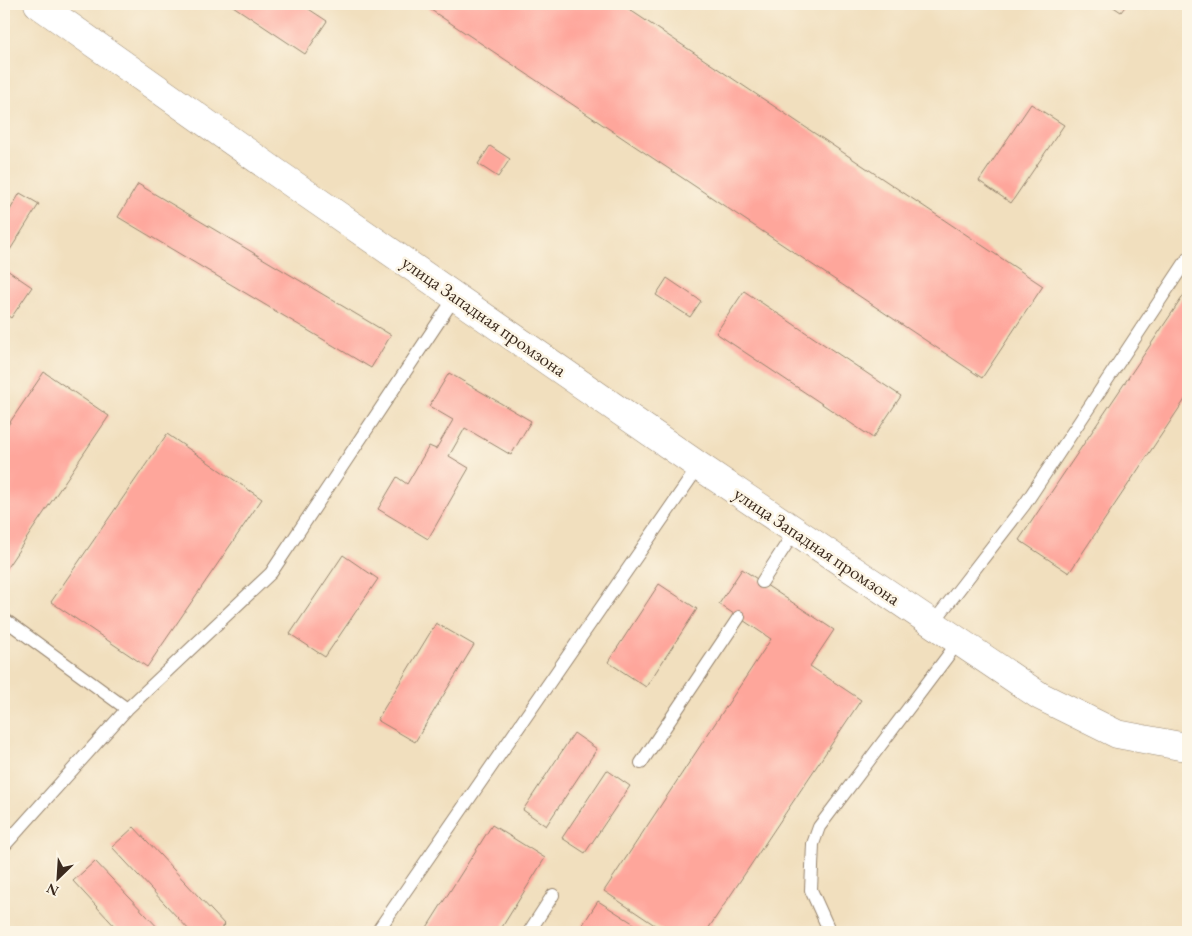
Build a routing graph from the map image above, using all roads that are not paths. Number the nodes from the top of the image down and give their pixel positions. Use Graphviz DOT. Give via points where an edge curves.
graph roads {
  1 [pos="38,4"];
  2 [pos="1188,258"];
  3 [pos="455,296"];
  4 [pos="699,466"];
  5 [pos="795,531"];
  6 [pos="762,582"];
  7 [pos="738,617"];
  8 [pos="4,619"];
  9 [pos="933,623"];
  10 [pos="959,641"];
  11 [pos="127,709"];
  12 [pos="1188,745"];
  13 [pos="642,763"];
  14 [pos="4,846"];
  15 [pos="553,894"];
  16 [pos="377,932"];
  17 [pos="529,932"];
  18 [pos="830,932"];
  1 -- 3 [label="street, улица Западная промзона"];
  2 -- 9 [label="lane" via="1024,504"];
  3 -- 4 [label="street, улица Западная промзона"];
  3 -- 11 [label="lane" via="271,573"];
  4 -- 5 [label="street, улица Западная промзона"];
  4 -- 16 [label="lane"];
  5 -- 6 [label="lane"];
  5 -- 9 [label="street, улица Западная промзона"];
  7 -- 13 [label="lane"];
  8 -- 11 [label="lane"];
  9 -- 10 [label="street, улица Западная промзона"];
  10 -- 12 [label="street, улица Западная промзона" via="1040,696 1117,734"];
  10 -- 18 [label="lane" via="819,827 813,844 811,890"];
  11 -- 14 [label="lane"];
  15 -- 17 [label="lane"];
}
